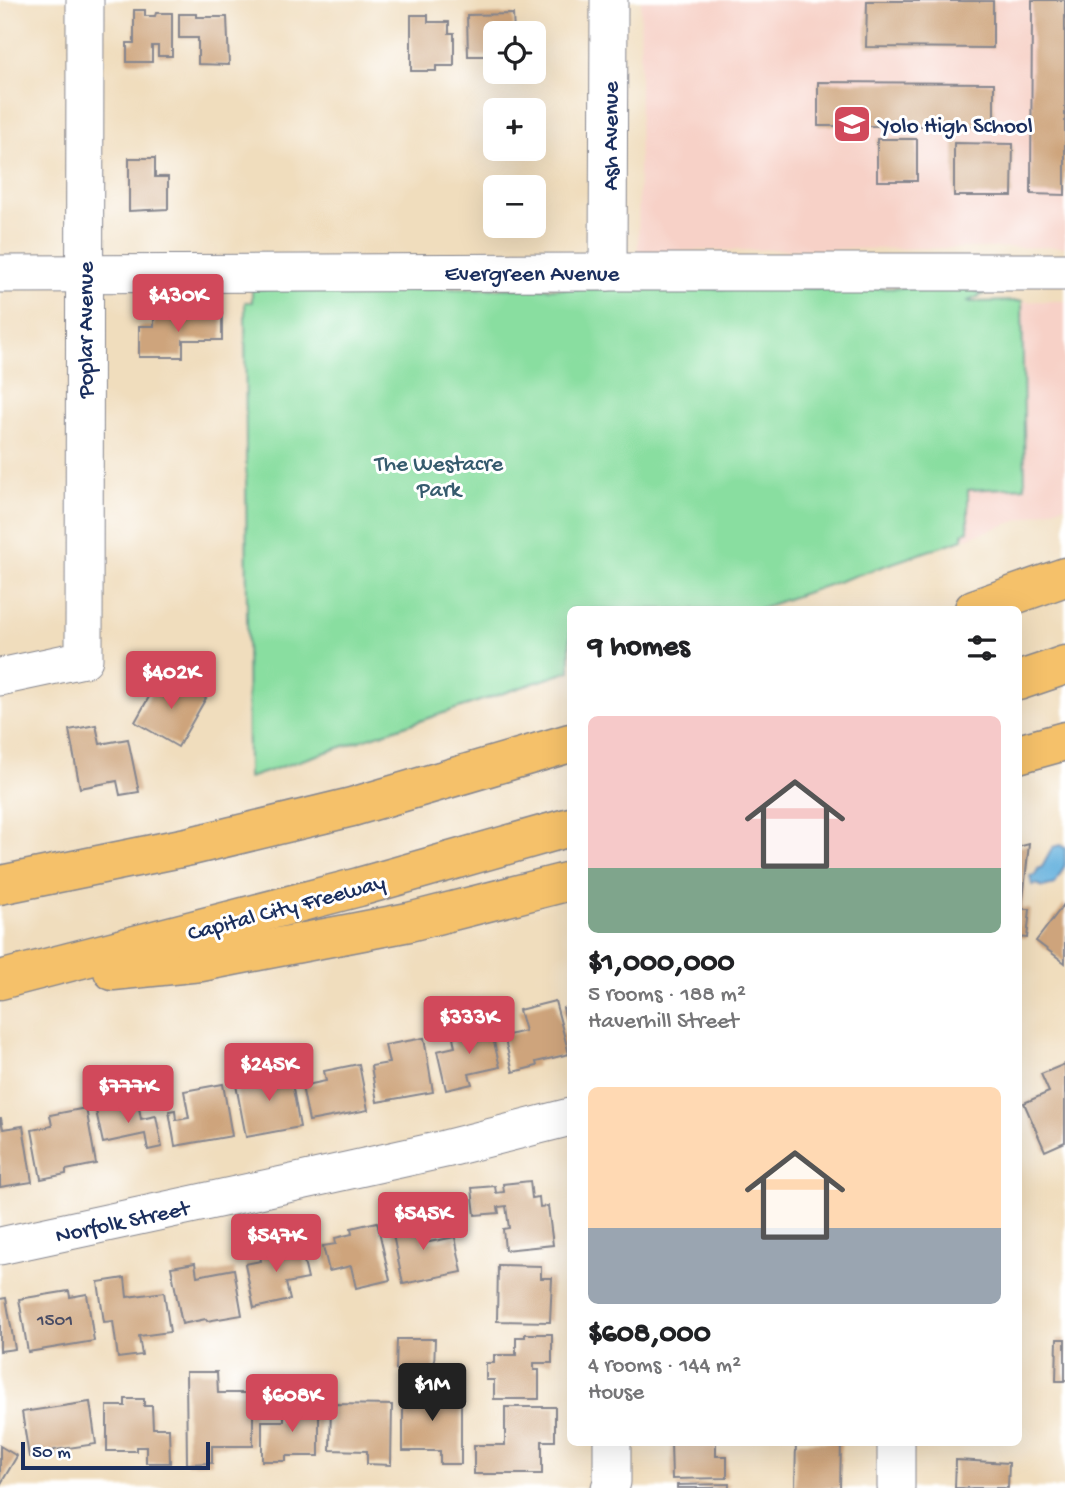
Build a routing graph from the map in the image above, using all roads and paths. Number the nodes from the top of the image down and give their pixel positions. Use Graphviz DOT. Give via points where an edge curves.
graph roads {
  1 [pos="85,0"];
  2 [pos="609,0"];
  3 [pos="608,272"];
  4 [pos="1065,272"];
  5 [pos="0,274"];
  6 [pos="84,274"];
  7 [pos="1065,577"];
  8 [pos="983,606"];
  9 [pos="1065,666"];
  10 [pos="0,677"];
  11 [pos="1022,680"];
  12 [pos="1065,741"];
  13 [pos="567,744"];
  14 [pos="1022,753"];
  15 [pos="567,828"];
  16 [pos="567,882"];
  17 [pos="0,886"];
  18 [pos="0,981"];
  19 [pos="567,1118"];
  20 [pos="0,1246"];
  21 [pos="612,1446"];
  22 [pos="896,1446"];
  23 [pos="610,1488"];
  24 [pos="896,1488"];
  1 -- 6 [label="street, Poplar Avenue"];
  2 -- 3 [label="street, Ash Avenue"];
  3 -- 4 [label="street, Evergreen Avenue"];
  3 -- 6 [label="street, Evergreen Avenue"];
  5 -- 6 [label="street, Evergreen Avenue"];
  6 -- 10 [label="street, Poplar Avenue" via="84,659"];
  7 -- 8 [label="highway"];
  9 -- 11 [label="highway"];
  12 -- 14 [label="highway"];
  13 -- 17 [label="highway" via="352,807"];
  15 -- 18 [label="highway, Capital City Freeway"];
  16 -- 18 [label="highway" via="409,922 201,961"];
  19 -- 20 [label="street, Norfolk Street" via="305,1181"];
  21 -- 23 [label="street"];
  22 -- 24 [label="street"];
}
